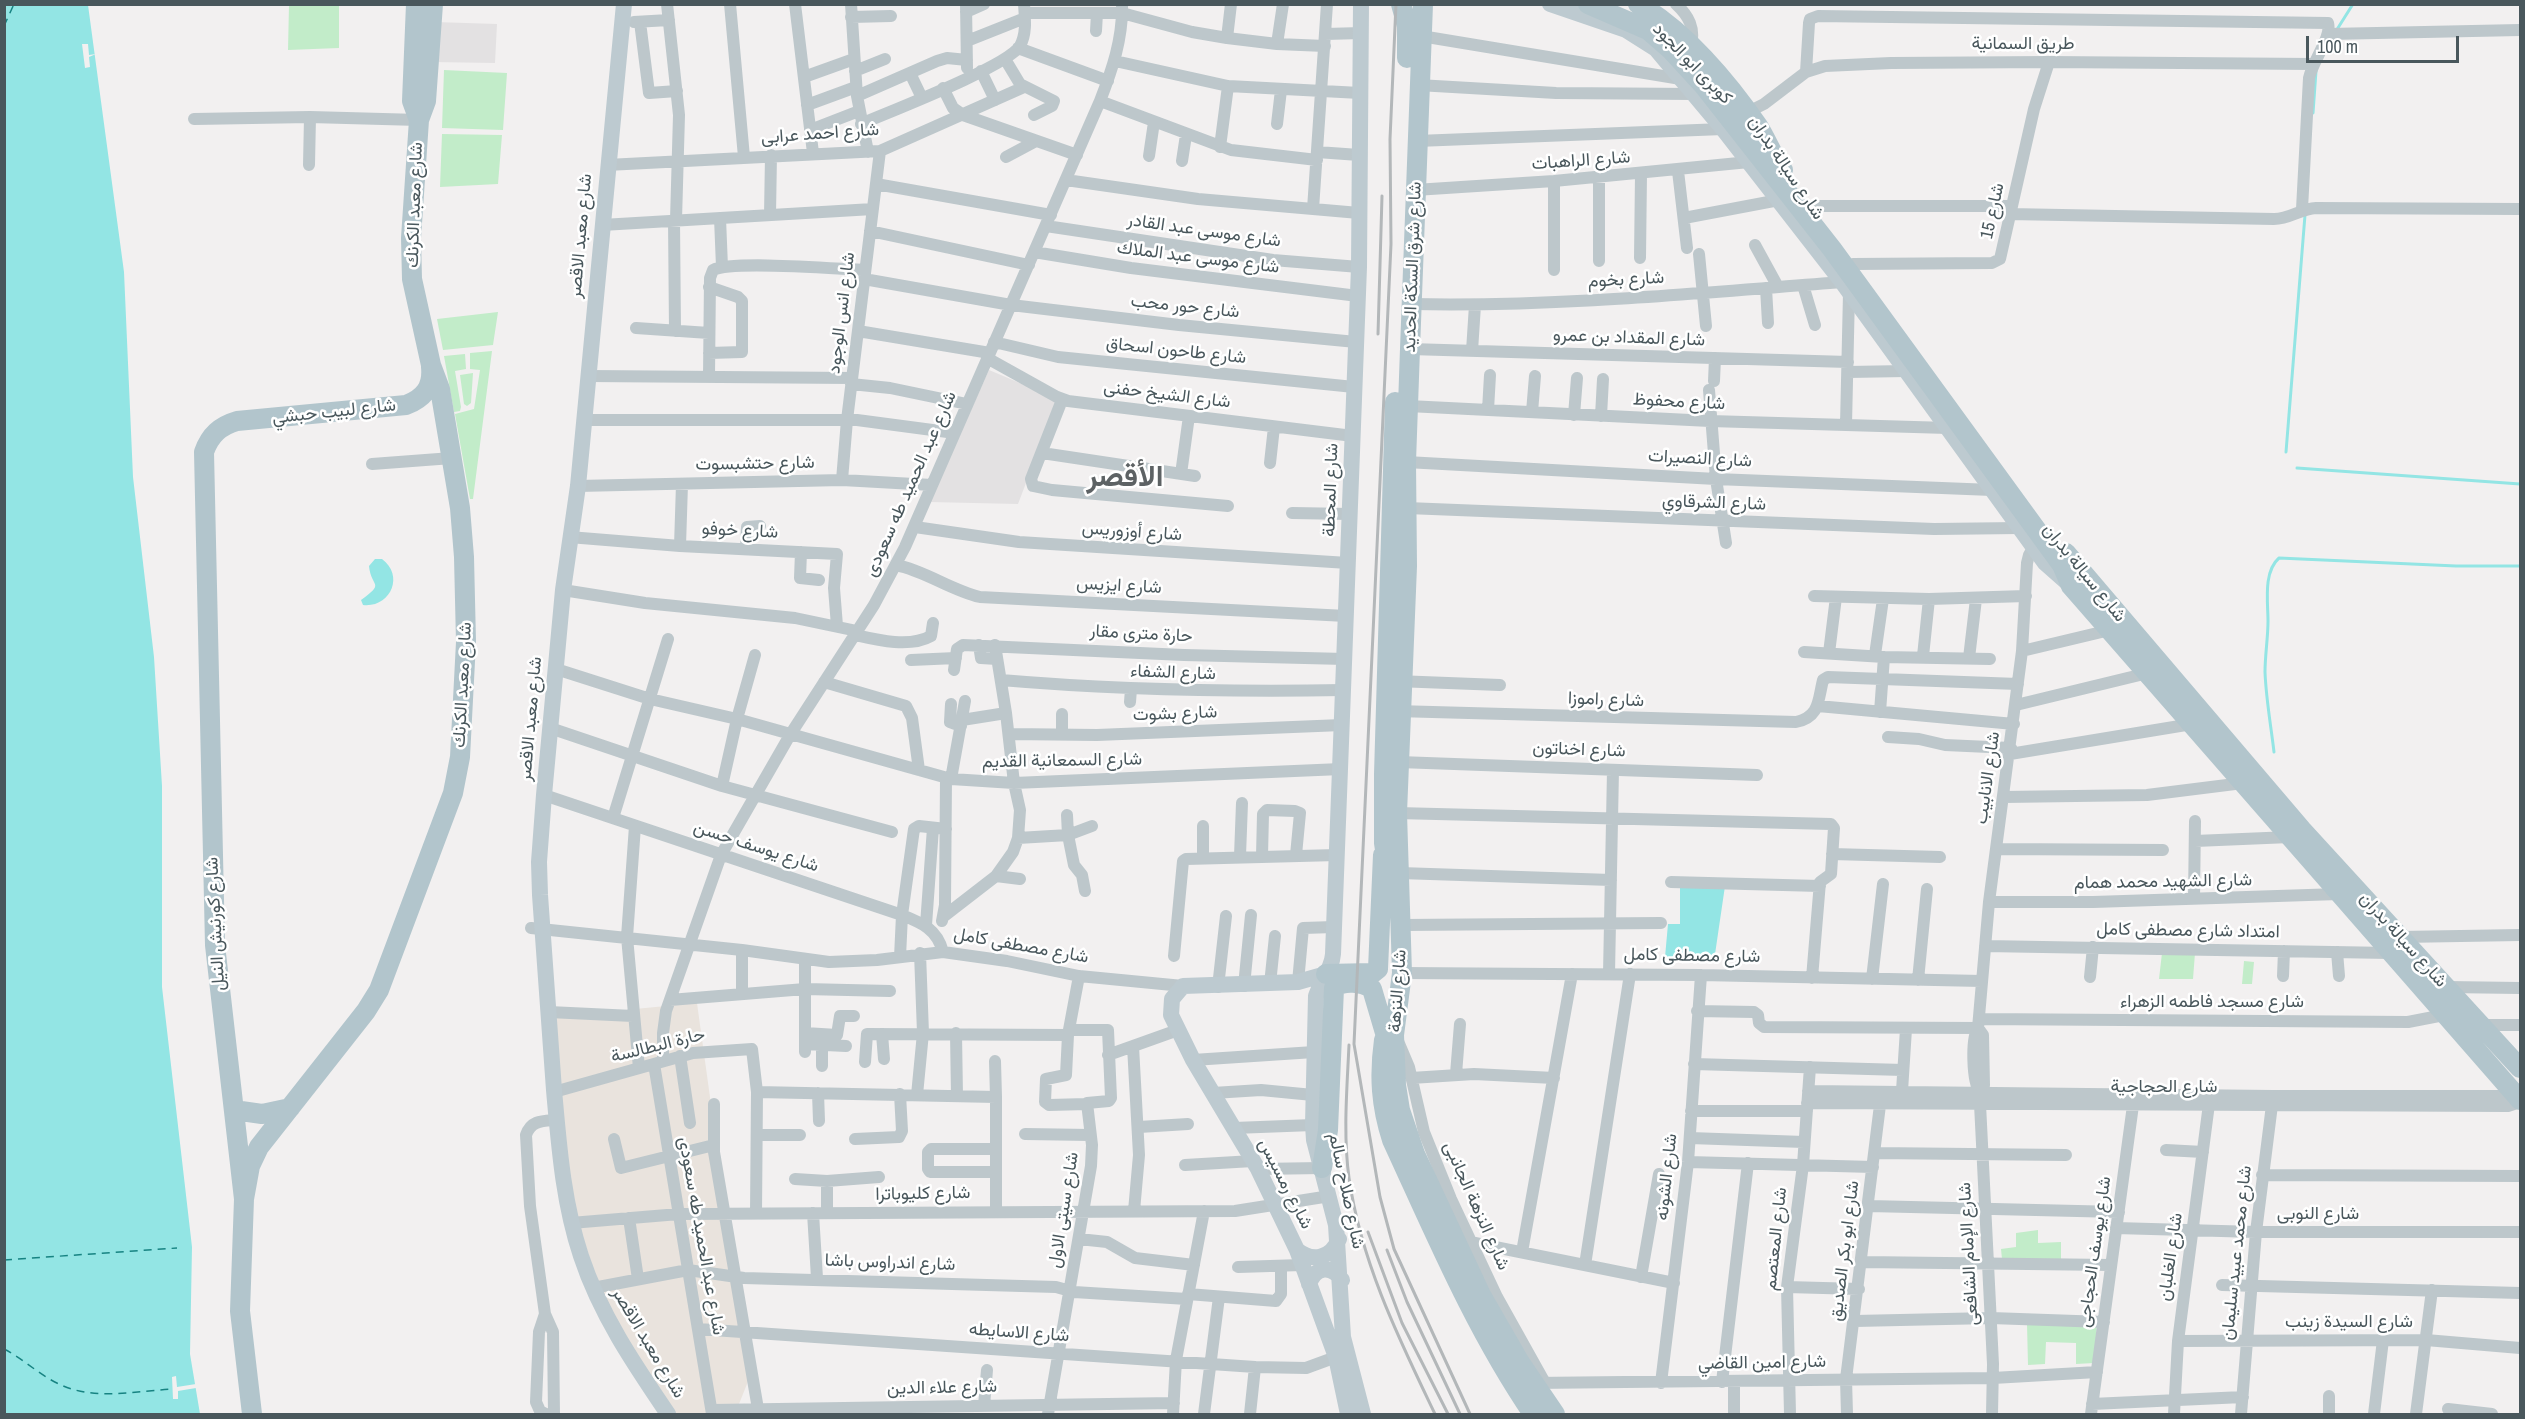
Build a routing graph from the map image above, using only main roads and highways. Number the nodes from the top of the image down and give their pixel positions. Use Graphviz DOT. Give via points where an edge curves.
graph roads {
  1 [pos="416,4"];
  2 [pos="433,4"];
  3 [pos="624,4"];
  4 [pos="1361,4"];
  5 [pos="1401,4"];
  6 [pos="1423,4"];
  7 [pos="1550,4"];
  8 [pos="1588,4"];
  9 [pos="1616,4"];
  10 [pos="1638,4"];
  11 [pos="1414,37"];
  12 [pos="419,120"];
  13 [pos="1778,170"];
  14 [pos="431,365"];
  15 [pos="406,405"];
  16 [pos="445,417"];
  17 [pos="213,434"];
  18 [pos="1407,529"];
  19 [pos="2037,542"];
  20 [pos="1388,576"];
  21 [pos="1395,681"];
  22 [pos="2177,696"];
  23 [pos="1394,711"];
  24 [pos="1384,843"];
  25 [pos="2396,945"];
  26 [pos="1326,974"];
  27 [pos="1184,986"];
  28 [pos="1389,1034"];
  29 [pos="2520,1068"];
  30 [pos="2520,1101"];
  31 [pos="290,1108"];
  32 [pos="234,1110"];
  33 [pos="267,1135"];
  34 [pos="237,1137"];
  35 [pos="1400,1137"];
  36 [pos="1322,1168"];
  37 [pos="244,1199"];
  38 [pos="1339,1239"];
  39 [pos="1300,1258"];
  40 [pos="1342,1280"];
  41 [pos="1309,1284"];
  42 [pos="252,1414"];
  43 [pos="668,1414"];
  44 [pos="1348,1414"];
  45 [pos="1363,1414"];
  46 [pos="1533,1414"];
  47 [pos="1555,1414"];
  1 -- 12 [label="main road, شارع معبد الكرنك" via="412,101"];
  2 -- 12 [label="main road, شارع معبد الكرنك" via="426,101"];
  3 -- 43 [label="main road, شارع معبد الاقصر" via="578,486 569,537 550,728 537,928 549,1012 556,1120 571,1223 593,1288 614,1331"];
  4 -- 26 [label="main road, شارع المحطة" via="1359,267 1344,690 1332,961"];
  5 -- 11 [label="main road"];
  6 -- 11 [label="main road, شارع شرق السكة الحديد"];
  7 -- 19 [label="main road, شارع سيالة بدران" via="1637,35 1656,49 1846,287 2019,528"];
  8 -- 13 [label="main road, كوبرى ابو الجود" via="1658,38"];
  9 -- 13 [label="main road, كوبرى ابو الجود" via="1668,34 1711,80"];
  10 -- 13 [label="main road, شارع سيالة بدران" via="1691,45 1748,112 1770,146"];
  11 -- 18 [label="main road, شارع شرق السكة الحديد" via="1418,85"];
  11 -- 20 [label="main road, شارع النزهة"];
  12 -- 14 [label="main road, شارع معبد الكرنك" via="411,254 415,297"];
  13 -- 19 [label="main road, شارع سيالة بدران"];
  13 -- 22 [label="main road, شارع سيالة بدران" via="1854,264 2074,564"];
  14 -- 15 [label="main road, شارع لبيب حبشي" via="426,392"];
  14 -- 16 [label="main road, شارع معبد الكرنك"];
  15 -- 16 [label="main road" via="429,408"];
  15 -- 17 [label="main road, شارع لبيب حبشي" via="237,421"];
  16 -- 31 [label="main road, شارع معبد الكرنك" via="463,532 467,634 460,757 453,793 379,990"];
  17 -- 32 [label="main road, شارع كورنيش النيل" via="203,459 215,945"];
  18 -- 20 [label="main road"];
  18 -- 21 [label="main road, شارع النزهة"];
  19 -- 22 [label="main road, شارع سيالة بدران" via="2062,565 2071,586 2148,673"];
  20 -- 21 [label="main road, شارع النزهة"];
  21 -- 23 [label="main road, شارع النزهة"];
  22 -- 25 [label="main road, شارع سيالة بدران" via="2302,830"];
  22 -- 25 [label="main road, شارع سيالة بدران" via="2192,724 2339,894"];
  23 -- 24 [label="main road, شارع النزهة"];
  23 -- 28 [label="main road, شارع النزهة" via="1399,762 1402,973"];
  24 -- 26 [label="main road" via="1378,969 1373,973"];
  24 -- 28 [label="main road, شارع النزهة" via="1389,875"];
  25 -- 29 [label="main road, شارع سيالة بدران" via="2446,987"];
  25 -- 30 [label="main road, شارع سيالة بدران" via="2444,1015"];
  26 -- 27 [label="main road, شارع مصطفى كامل" via="1298,982"];
  26 -- 36 [label="main road, شارع صلاح سالم" via="1317,996 1313,1095 1313,1125"];
  27 -- 39 [label="main road, شارع رمسيس" via="1170,1004 1171,1015 1255,1165"];
  28 -- 35 [label="main road, شارع النزهة" via="1380,1067 1381,1090 1385,1119"];
  28 -- 36 [label="main road" via="1372,989 1364,984 1342,983 1334,987 1328,1130"];
  31 -- 32 [label="main road" via="262,1114"];
  31 -- 33 [label="main road, شارع معبد الكرنك"];
  32 -- 34 [label="main road, شارع كورنيش النيل"];
  33 -- 34 [label="main road" via="249,1129"];
  33 -- 37 [label="main road, شارع معبد الكرنك" via="250,1166"];
  34 -- 37 [label="main road, شارع كورنيش النيل"];
  35 -- 46 [label="main road, شارع النزهة" via="1484,1333"];
  35 -- 47 [label="main road, شارع النزهة" via="1481,1294"];
  36 -- 38 [label="main road, شارع صلاح سالم"];
  37 -- 42 [label="main road, شارع كورنيش النيل" via="240,1304"];
  38 -- 39 [label="main road" via="1321,1257"];
  38 -- 40 [label="main road, شارع صلاح سالم"];
  39 -- 41 [label="main road, شارع رمسيس"];
  40 -- 41 [label="main road" via="1324,1269 1317,1271"];
  40 -- 45 [label="main road, شارع صلاح سالم" via="1344,1337"];
  41 -- 44 [label="main road, شارع رمسيس" via="1336,1357"];
}
